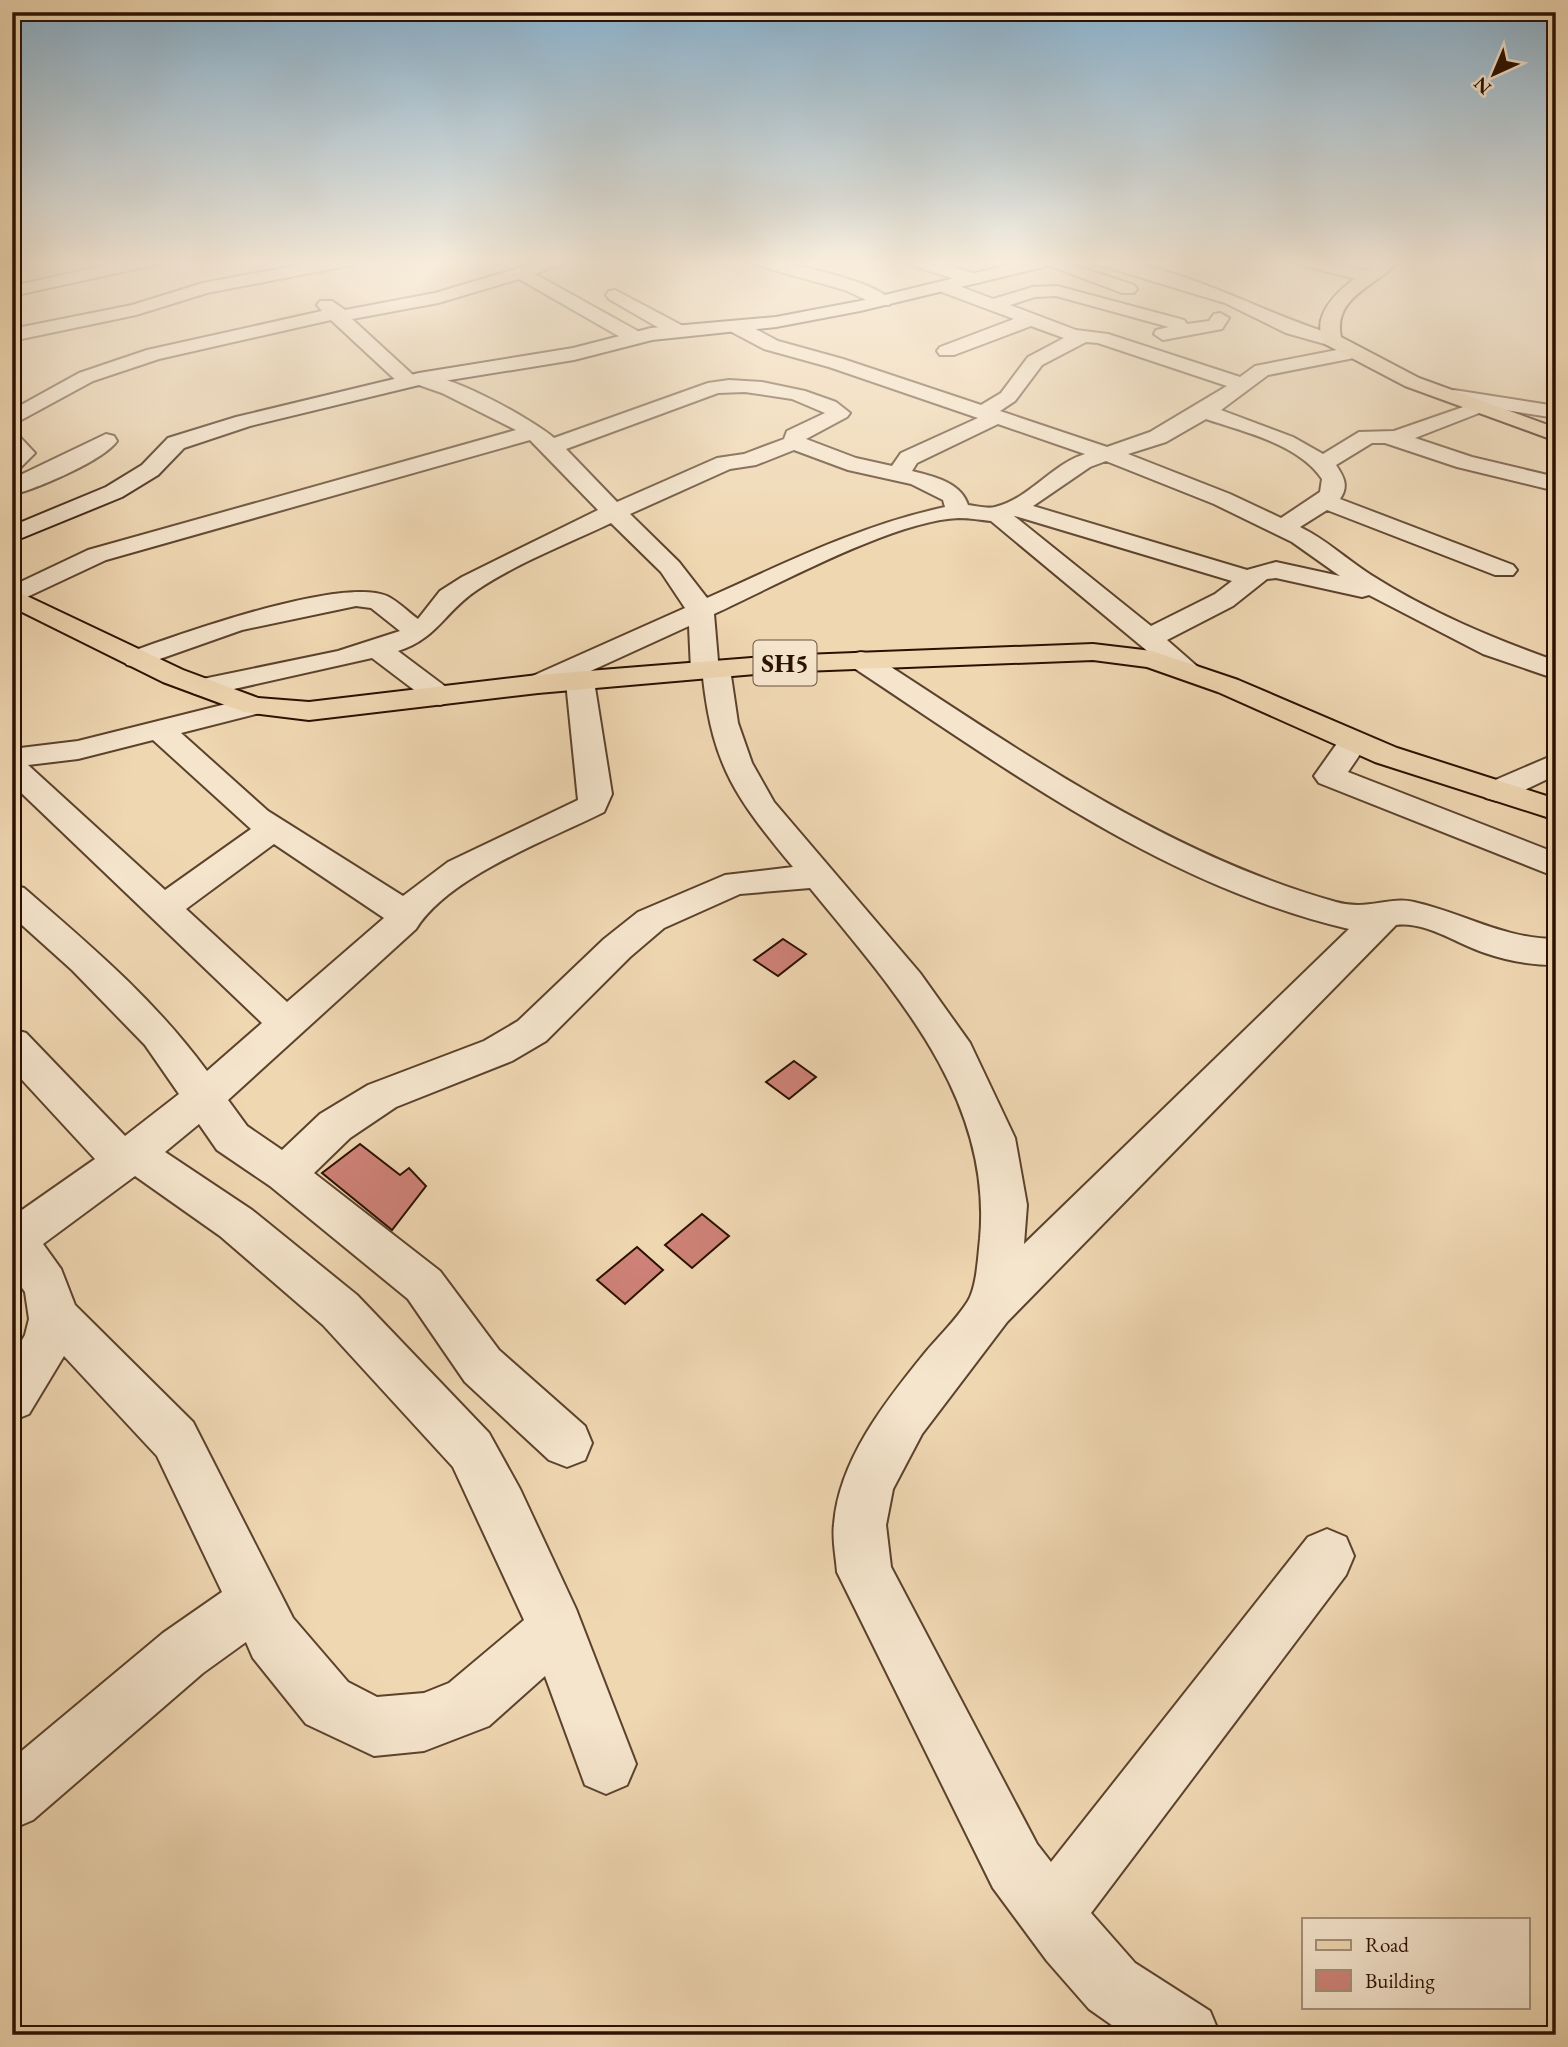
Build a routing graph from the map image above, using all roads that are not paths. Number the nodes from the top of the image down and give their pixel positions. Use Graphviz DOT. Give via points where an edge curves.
graph roads {
  1 [pos="150,356"];
  2 [pos="386,356"];
  3 [pos="565,356"];
  4 [pos="753,356"];
  5 [pos="806,356"];
  6 [pos="1044,356"];
  7 [pos="1155,356"];
  8 [pos="1310,356"];
  9 [pos="1363,356"];
  10 [pos="414,380"];
  11 [pos="1242,384"];
  12 [pos="723,385"];
  13 [pos="917,389"];
  14 [pos="1454,396"];
  15 [pos="1482,407"];
  16 [pos="1205,411"];
  17 [pos="1556,412"];
  18 [pos="841,414"];
  19 [pos="991,414"];
  20 [pos="12,419"];
  21 [pos="1556,435"];
  22 [pos="1396,438"];
  23 [pos="542,440"];
  24 [pos="106,441"];
  25 [pos="12,442"];
  26 [pos="794,442"];
  27 [pos="1110,455"];
  28 [pos="12,463"];
  29 [pos="1324,463"];
  30 [pos="899,473"];
  31 [pos="1556,484"];
  32 [pos="12,488"];
  33 [pos="1324,500"];
  34 [pos="958,511"];
  35 [pos="614,512"];
  36 [pos="1006,512"];
  37 [pos="1283,527"];
  38 [pos="12,535"];
  39 [pos="1504,570"];
  40 [pos="1251,579"];
  41 [pos="1388,595"];
  42 [pos="12,597"];
  43 [pos="699,610"];
  44 [pos="418,632"];
  45 [pos="1149,638"];
  46 [pos="379,649"];
  47 [pos="137,659"];
  48 [pos="861,660"];
  49 [pos="1185,668"];
  50 [pos="710,669"];
  51 [pos="1556,671"];
  52 [pos="580,681"];
  53 [pos="538,684"];
  54 [pos="203,687"];
  55 [pos="440,696"];
  56 [pos="254,706"];
  57 [pos="159,730"];
  58 [pos="1354,741"];
  59 [pos="15,756"];
  60 [pos="1556,763"];
  61 [pos="1497,791"];
  62 [pos="1556,810"];
  63 [pos="274,829"];
  64 [pos="1556,866"];
  65 [pos="818,876"];
  66 [pos="12,896"];
  67 [pos="163,908"];
  68 [pos="402,914"];
  69 [pos="1384,916"];
  70 [pos="1556,952"];
  71 [pos="288,1024"];
  72 [pos="12,1043"];
  73 [pos="203,1098"];
  74 [pos="128,1157"];
  75 [pos="285,1174"];
  76 [pos="12,1242"];
  77 [pos="991,1307"];
  78 [pos="55,1316"];
  79 [pos="12,1398"];
  80 [pos="567,1443"];
  81 [pos="1327,1556"];
  82 [pos="254,1602"];
  83 [pos="556,1629"];
  84 [pos="606,1765"];
  85 [pos="12,1799"];
  86 [pos="1051,1914"];
  87 [pos="1186,2035"];
  1 -- 20 [label="street" via="86,377"];
  2 -- 10 [label="street"];
  3 -- 10 [label="street"];
  4 -- 12 [label="street" via="726,375"];
  5 -- 13 [label="street"];
  6 -- 19 [label="street" via="1035,360"];
  7 -- 11 [label="street"];
  8 -- 11 [label="street" via="1262,370"];
  9 -- 14 [label="main road"];
  10 -- 23 [label="street" via="462,395"];
  10 -- 38 [label="street" via="195,435 176,443 150,470 114,492"];
  11 -- 16 [label="street"];
  12 -- 18 [label="street" via="795,394"];
  12 -- 23 [label="street"];
  13 -- 18 [label="street"];
  13 -- 19 [label="street"];
  14 -- 15 [label="main road"];
  14 -- 17 [label="street"];
  15 -- 21 [label="main road"];
  15 -- 22 [label="street"];
  16 -- 27 [label="street" via="1158,437"];
  16 -- 29 [label="street" via="1311,453"];
  18 -- 26 [label="street" via="795,436"];
  19 -- 27 [label="street"];
  19 -- 30 [label="street" via="909,458"];
  22 -- 29 [label="street" via="1367,437"];
  22 -- 31 [label="street" via="1456,459"];
  23 -- 35 [label="street"];
  23 -- 42 [label="street" via="97,555"];
  24 -- 32 [label="street"];
  25 -- 28 [label="street" via="24,453"];
  26 -- 30 [label="street" via="858,465"];
  26 -- 35 [label="street" via="747,460 725,463"];
  27 -- 36 [label="street" via="1082,462"];
  27 -- 37 [label="street"];
  29 -- 33 [label="street" via="1335,484 1331,496"];
  30 -- 34 [label="street" via="947,491 958,503"];
  33 -- 37 [label="street"];
  33 -- 39 [label="street"];
  34 -- 36 [label="street"];
  34 -- 43 [label="street" via="859,539"];
  35 -- 43 [label="street" via="660,559"];
  35 -- 44 [label="street" via="471,582 449,597"];
  36 -- 40 [label="street"];
  36 -- 45 [label="street"];
  37 -- 41 [label="street"];
  40 -- 41 [label="street" via="1260,572 1276,570"];
  40 -- 45 [label="street" via="1224,600"];
  41 -- 51 [label="street" via="1493,648"];
  42 -- 47 [label="main road, SH5"];
  43 -- 50 [label="street"];
  43 -- 53 [label="street"];
  44 -- 46 [label="street"];
  44 -- 47 [label="street" via="379,602 356,598 214,630"];
  45 -- 49 [label="street"];
  46 -- 54 [label="street"];
  46 -- 55 [label="street"];
  47 -- 54 [label="main road, SH5"];
  48 -- 49 [label="main road, SH5" via="1093,652"];
  48 -- 50 [label="main road, SH5"];
  48 -- 69 [label="street" via="1154,843 1331,912 1362,919"];
  49 -- 58 [label="main road, SH5"];
  50 -- 52 [label="main road, SH5"];
  50 -- 65 [label="street" via="736,763 760,806"];
  52 -- 53 [label="main road, SH5"];
  52 -- 68 [label="street" via="596,794 593,805 460,870"];
  53 -- 55 [label="main road, SH5"];
  54 -- 56 [label="main road, SH5"];
  55 -- 56 [label="main road, SH5" via="309,711"];
  56 -- 57 [label="street"];
  57 -- 59 [label="street" via="78,750"];
  57 -- 63 [label="street" via="224,791"];
  58 -- 61 [label="main road, SH5"];
  58 -- 64 [label="street" via="1330,776"];
  59 -- 67 [label="street"];
  60 -- 61 [label="street"];
  61 -- 62 [label="main road, SH5"];
  63 -- 67 [label="street"];
  63 -- 68 [label="street"];
  65 -- 75 [label="street" via="737,883 651,920 532,1031 498,1051 382,1096 335,1126"];
  65 -- 77 [label="street" via="907,982 950,1043 994,1138 1004,1205"];
  66 -- 73 [label="street" via="159,1035"];
  67 -- 71 [label="street"];
  68 -- 71 [label="street" via="398,929"];
  69 -- 70 [label="street" via="1407,912 1508,950"];
  69 -- 77 [label="street"];
  71 -- 73 [label="street"];
  72 -- 74 [label="street"];
  73 -- 74 [label="street"];
  73 -- 75 [label="street" via="232,1138"];
  74 -- 76 [label="street"];
  74 -- 83 [label="street" via="236,1223 340,1310 429,1403 471,1450"];
  75 -- 80 [label="street" via="424,1285 482,1366"];
  76 -- 78 [label="street" via="50,1289"];
  77 -- 86 [label="street" via="904,1416 868,1484 860,1525 864,1572 1015,1866"];
  78 -- 79 [label="street" via="36,1364"];
  78 -- 82 [label="street" via="175,1438"];
  81 -- 86 [label="street"];
  82 -- 83 [label="street" via="273,1638 327,1703 374,1727 424,1722 468,1705"];
  82 -- 85 [label="street" via="183,1653"];
  83 -- 84 [label="street"];
  86 -- 87 [label="street" via="1112,1986"];
}
